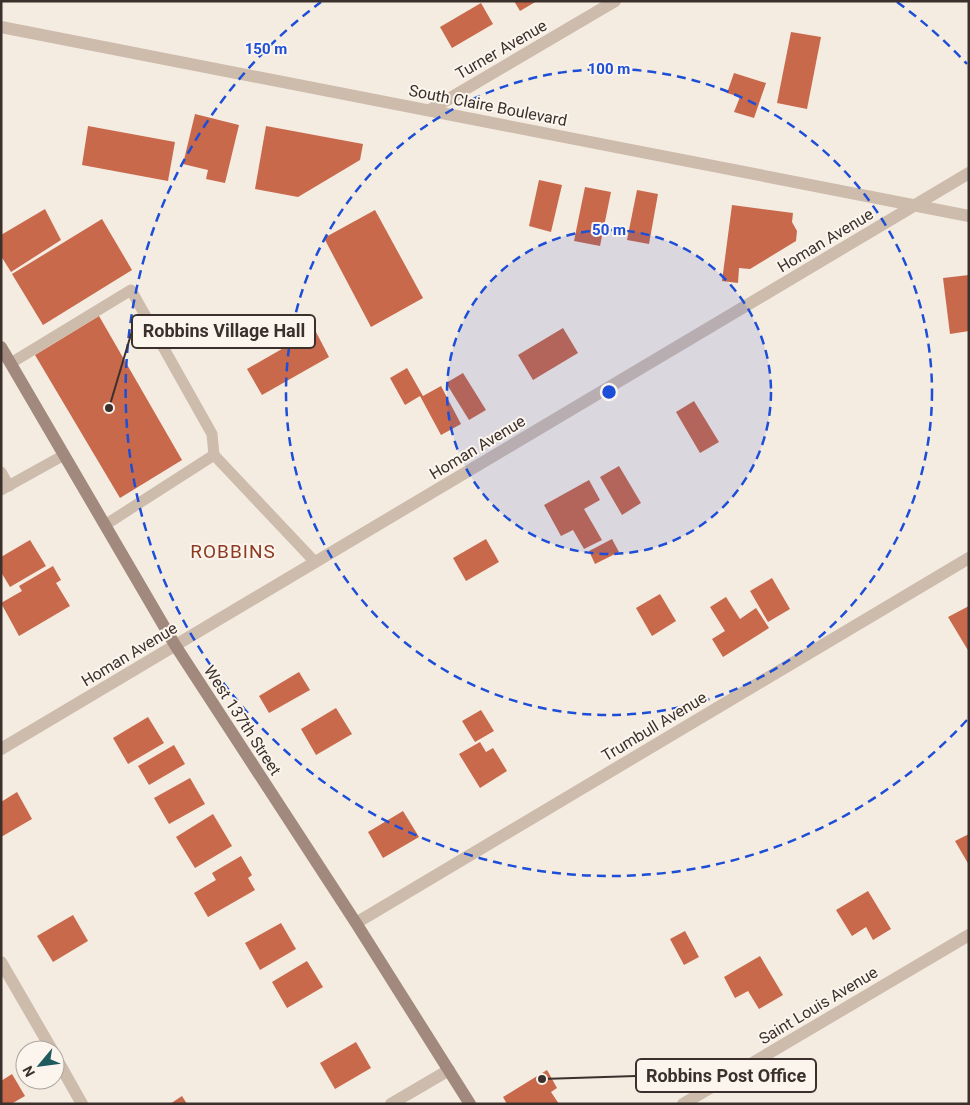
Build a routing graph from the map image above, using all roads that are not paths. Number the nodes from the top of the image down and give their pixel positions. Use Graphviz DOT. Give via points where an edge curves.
graph roads {
  1 [pos="615,1"];
  2 [pos="1,27"];
  3 [pos="430,110"];
  4 [pos="969,173"];
  5 [pos="914,206"];
  6 [pos="969,216"];
  7 [pos="1,347"];
  8 [pos="6,366"];
  9 [pos="64,455"];
  10 [pos="214,455"];
  11 [pos="1,472"];
  12 [pos="5,488"];
  13 [pos="105,525"];
  14 [pos="969,558"];
  15 [pos="315,562"];
  16 [pos="175,645"];
  17 [pos="1,749"];
  18 [pos="356,923"];
  19 [pos="969,935"];
  20 [pos="1,962"];
  21 [pos="46,1040"];
  22 [pos="449,1070"];
  23 [pos="65,1074"];
  24 [pos="82,1104"];
  25 [pos="391,1104"];
  26 [pos="470,1104"];
  27 [pos="683,1104"];
  1 -- 3 [label="street, Turner Avenue"];
  2 -- 3 [label="street, South Claire Boulevard"];
  3 -- 5 [label="street, South Claire Boulevard"];
  4 -- 5 [label="street, Homan Avenue"];
  5 -- 6 [label="street, South Claire Boulevard"];
  5 -- 15 [label="street, Homan Avenue"];
  7 -- 8 [label="main road, West 137th Street"];
  8 -- 9 [label="main road, West 137th Street"];
  8 -- 10 [label="lane" via="131,290 212,434"];
  9 -- 12 [label="lane"];
  9 -- 13 [label="main road, West 137th Street"];
  10 -- 13 [label="lane"];
  10 -- 15 [label="lane"];
  11 -- 12 [label="lane"];
  13 -- 16 [label="main road, West 137th Street"];
  14 -- 18 [label="street, Trumbull Avenue"];
  15 -- 16 [label="street, Homan Avenue"];
  16 -- 17 [label="street, Homan Avenue"];
  16 -- 18 [label="main road, West 137th Street"];
  18 -- 22 [label="main road, West 137th Street"];
  19 -- 27 [label="street, Saint Louis Avenue"];
  20 -- 21 [label="street"];
  22 -- 25 [label="street"];
  22 -- 26 [label="main road, West 137th Street"];
  23 -- 24 [label="street"];
}
